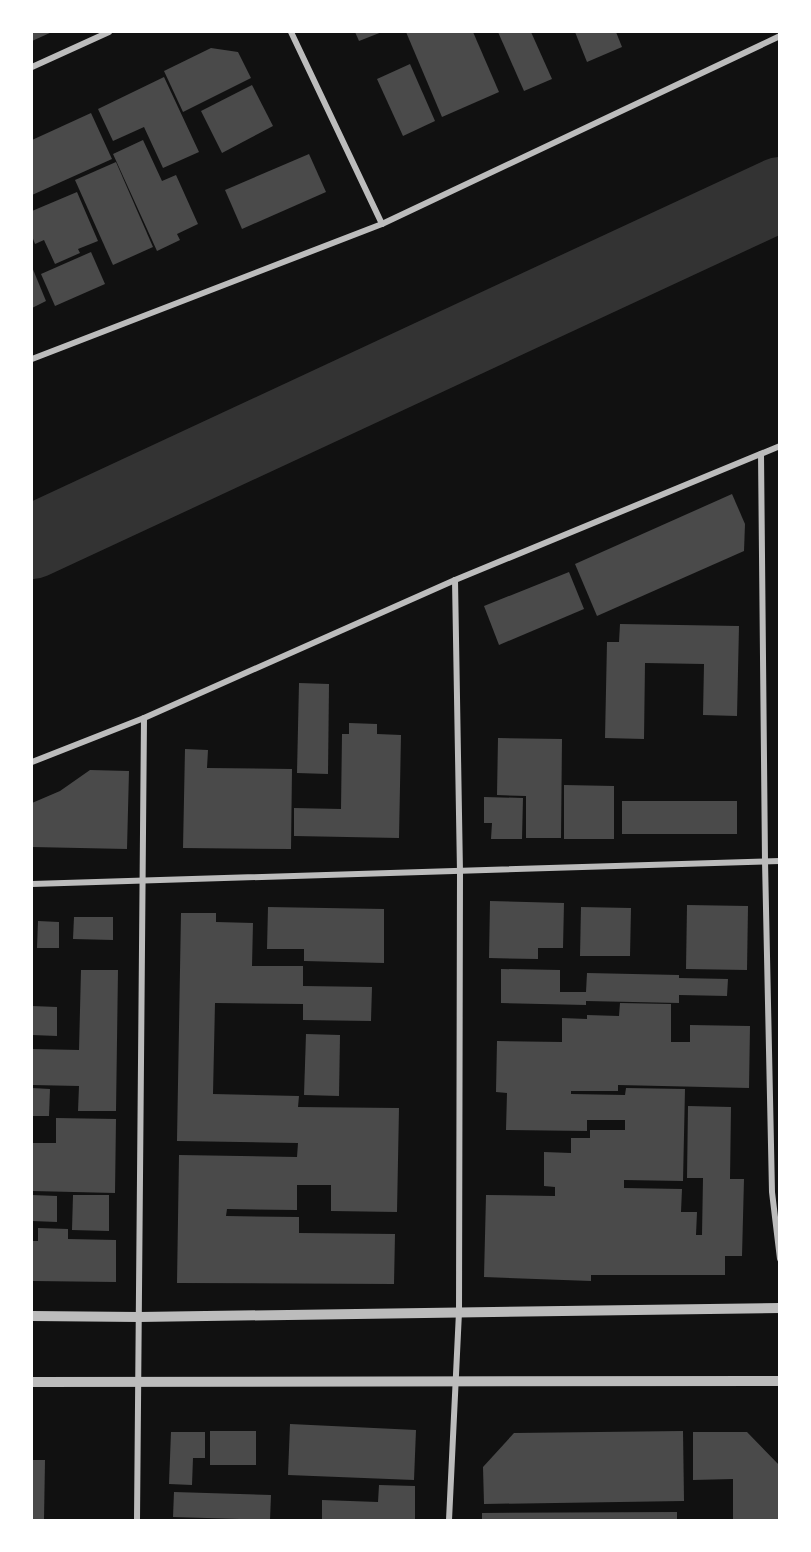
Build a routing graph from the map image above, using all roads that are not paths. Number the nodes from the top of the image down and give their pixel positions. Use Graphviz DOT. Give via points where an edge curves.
graph roads {
  1 [pos="109,32"];
  2 [pos="291,32"];
  3 [pos="780,36"];
  4 [pos="32,67"];
  5 [pos="382,224"];
  6 [pos="32,359"];
  7 [pos="780,446"];
  8 [pos="761,454"];
  9 [pos="456,580"];
  10 [pos="144,718"];
  11 [pos="32,762"];
  12 [pos="765,861"];
  13 [pos="780,861"];
  14 [pos="460,872"];
  15 [pos="144,880"];
  16 [pos="32,884"];
  17 [pos="780,1259"];
  18 [pos="780,1308"];
  19 [pos="459,1312"];
  20 [pos="32,1316"];
  21 [pos="139,1317"];
  22 [pos="454,1381"];
  23 [pos="780,1381"];
  24 [pos="32,1382"];
  25 [pos="137,1382"];
  26 [pos="136,1521"];
  27 [pos="449,1521"];
  1 -- 4 [label="street"];
  2 -- 5 [label="street"];
  3 -- 5 [label="street"];
  5 -- 6 [label="street"];
  7 -- 8 [label="street"];
  8 -- 9 [label="street"];
  8 -- 12 [label="street"];
  9 -- 10 [label="street"];
  9 -- 14 [label="street"];
  10 -- 11 [label="street"];
  10 -- 15 [label="street"];
  12 -- 13 [label="street"];
  12 -- 14 [label="street"];
  12 -- 17 [label="street" via="772,1192"];
  14 -- 15 [label="street"];
  14 -- 19 [label="street"];
  15 -- 16 [label="street"];
  15 -- 21 [label="street"];
  18 -- 19 [label="street"];
  19 -- 21 [label="street"];
  19 -- 22 [label="street"];
  20 -- 21 [label="street"];
  21 -- 25 [label="street"];
  22 -- 23 [label="street"];
  22 -- 25 [label="street"];
  22 -- 27 [label="street"];
  24 -- 25 [label="street"];
  25 -- 26 [label="street"];
}
